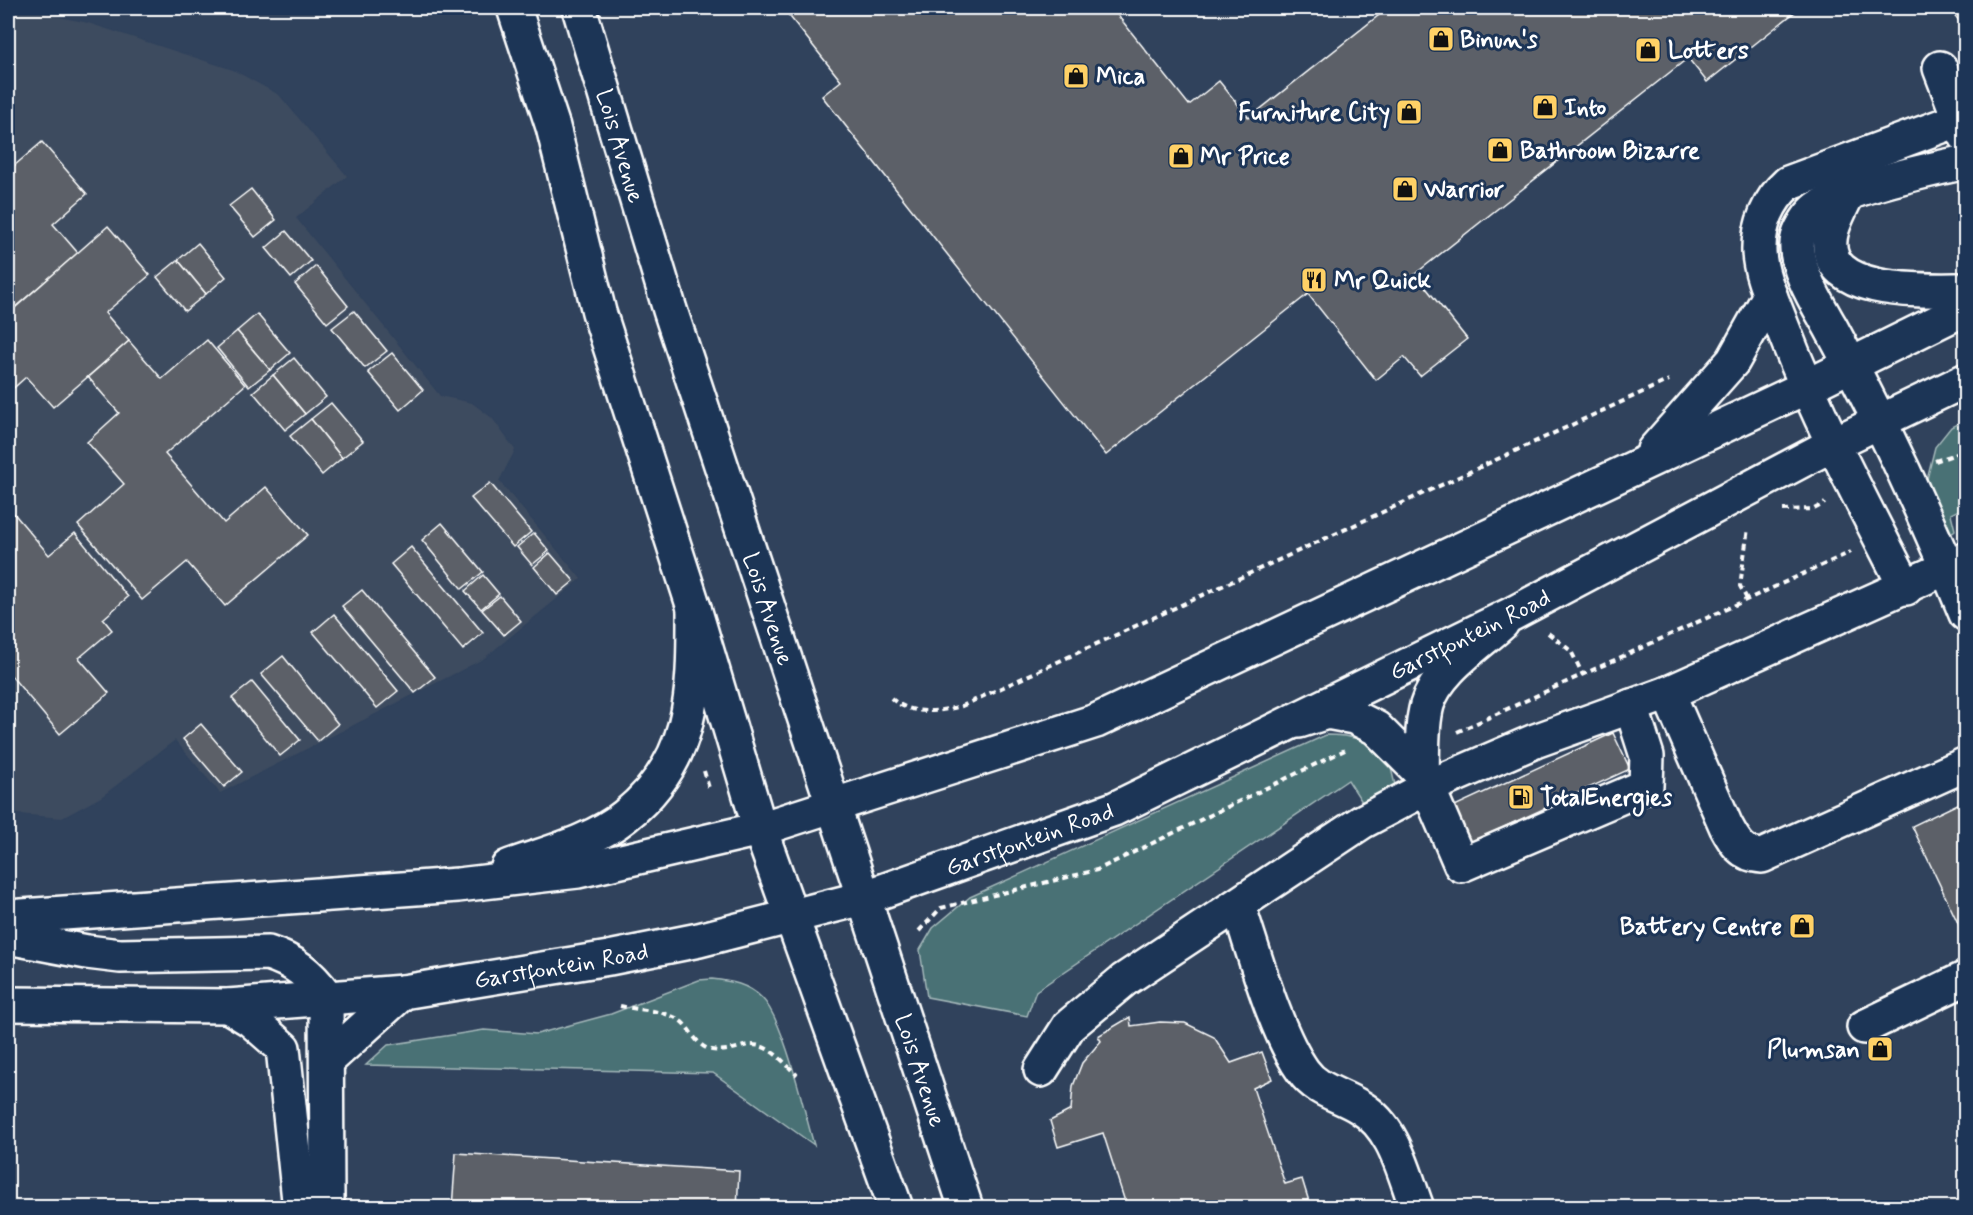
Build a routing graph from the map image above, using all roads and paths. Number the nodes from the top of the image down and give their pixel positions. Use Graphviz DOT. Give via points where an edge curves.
graph roads {
  1 [pos="514,8"];
  2 [pos="579,8"];
  3 [pos="1940,68"];
  4 [pos="1963,124"];
  5 [pos="1965,162"];
  6 [pos="1848,193"];
  7 [pos="1965,290"];
  8 [pos="1770,295"];
  9 [pos="1965,308"];
  10 [pos="1851,363"];
  11 [pos="1675,377"];
  12 [pos="1965,380"];
  13 [pos="1806,387"];
  14 [pos="1880,421"];
  15 [pos="1833,444"];
  16 [pos="1642,462"];
  17 [pos="1748,528"];
  18 [pos="1956,564"];
  19 [pos="1906,588"];
  20 [pos="1747,599"];
  21 [pos="694,608"];
  22 [pos="1512,614"];
  23 [pos="1965,614"];
  24 [pos="1545,631"];
  25 [pos="1582,675"];
  26 [pos="1668,693"];
  27 [pos="891,698"];
  28 [pos="1631,706"];
  29 [pos="1275,729"];
  30 [pos="1965,764"];
  31 [pos="703,768"];
  32 [pos="1425,781"];
  33 [pos="709,788"];
  34 [pos="833,805"];
  35 [pos="760,829"];
  36 [pos="458,885"];
  37 [pos="863,898"];
  38 [pos="1238,905"];
  39 [pos="790,916"];
  40 [pos="8,917"];
  41 [pos="8,937"];
  42 [pos="1965,981"];
  43 [pos="403,992"];
  44 [pos="326,996"];
  45 [pos="8,1004"];
  46 [pos="228,1006"];
  47 [pos="620,1006"];
  48 [pos="1864,1028"];
  49 [pos="328,1060"];
  50 [pos="1041,1070"];
  51 [pos="797,1076"];
  52 [pos="896,1208"];
  53 [pos="966,1208"];
  54 [pos="1417,1208"];
  1 -- 21 [label="main road" via="553,127 599,312"];
  2 -- 34 [label="main road, Lois Avenue" via="670,310"];
  3 -- 4 [label="main road"];
  4 -- 8 [label="main road" via="1788,183 1769,207 1760,241 1759,255"];
  5 -- 6 [label="main road"];
  6 -- 7 [label="main road" via="1830,237 1832,254 1845,271 1887,289"];
  6 -- 10 [label="main road" via="1812,214 1798,238 1797,258"];
  8 -- 13 [label="main road"];
  8 -- 16 [label="main road" via="1733,361"];
  9 -- 10 [label="main road"];
  10 -- 13 [label="main road"];
  10 -- 14 [label="main road"];
  11 -- 27 [label="path" via="962,706 939,711 915,710 900,706"];
  12 -- 14 [label="main road, Garstfontein Road"];
  13 -- 15 [label="main road"];
  13 -- 16 [label="main road"];
  14 -- 15 [label="main road, Garstfontein Road"];
  14 -- 18 [label="main road"];
  15 -- 19 [label="main road"];
  15 -- 22 [label="main road, Garstfontein Road"];
  16 -- 34 [label="main road" via="1096,721"];
  17 -- 20 [label="path" via="1740,586"];
  18 -- 19 [label="main road"];
  18 -- 23 [label="main road"];
  19 -- 26 [label="main road"];
  21 -- 35 [label="main road"];
  21 -- 36 [label="main road" via="694,685 688,721 658,782 624,817 586,838"];
  22 -- 29 [label="main road, Garstfontein Road"];
  22 -- 32 [label="main road" via="1449,671 1430,698 1425,717"];
  24 -- 25 [label="path" via="1571,651"];
  26 -- 28 [label="main road"];
  26 -- 30 [label="main road" via="1726,826 1748,855 1762,856"];
  28 -- 32 [label="main road"];
  28 -- 32 [label="main road" via="1647,756 1646,786 1461,866"];
  29 -- 32 [label="main road" via="1327,712 1354,717 1376,728"];
  29 -- 37 [label="main road, Garstfontein Road" via="1114,809"];
  31 -- 33 [label="path"];
  32 -- 38 [label="main road"];
  34 -- 35 [label="main road"];
  34 -- 37 [label="main road, Lois Avenue"];
  35 -- 36 [label="main road" via="578,871"];
  35 -- 39 [label="main road"];
  36 -- 40 [label="main road"];
  37 -- 39 [label="main road, Garstfontein Road"];
  37 -- 53 [label="main road, Lois Avenue"];
  38 -- 50 [label="main road" via="1095,1003 1069,1026"];
  38 -- 54 [label="main road" via="1276,1015 1297,1061 1310,1080 1364,1109 1384,1128"];
  39 -- 43 [label="main road, Garstfontein Road" via="609,958"];
  39 -- 52 [label="main road"];
  41 -- 44 [label="main road" via="120,956 268,953 289,959 312,977"];
  42 -- 48 [label="main road"];
  43 -- 44 [label="main road, Garstfontein Road"];
  43 -- 49 [label="main road"];
  44 -- 46 [label="main road, Garstfontein Road"];
  44 -- 49 [label="main road"];
  45 -- 46 [label="main road, Garstfontein Road"];
  46 -- 49 [label="main road" via="283,1048 313,1199"];
  47 -- 51 [label="path" via="673,1017 710,1050 752,1044 770,1049"];
}
